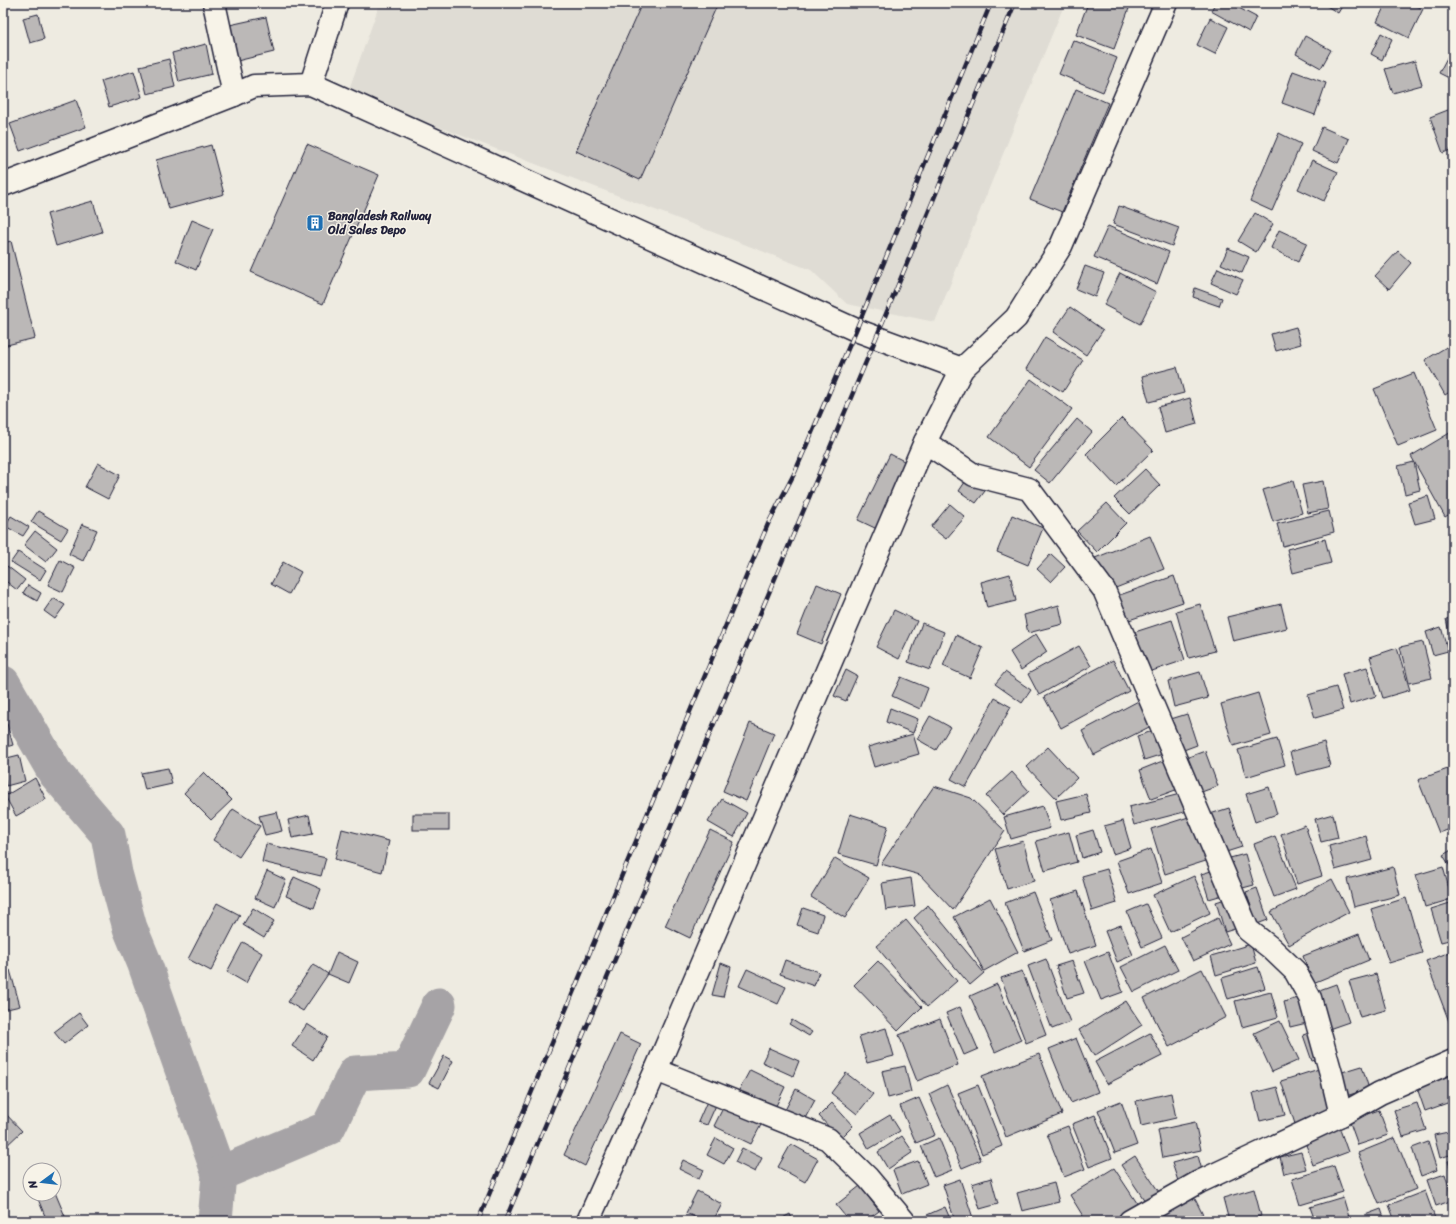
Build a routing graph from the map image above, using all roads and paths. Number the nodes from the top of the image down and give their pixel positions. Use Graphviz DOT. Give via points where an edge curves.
graph roads {
  1 [pos="214,3"];
  2 [pos="337,3"];
  3 [pos="1166,3"];
  4 [pos="311,84"];
  5 [pos="234,95"];
  6 [pos="3,185"];
  7 [pos="962,369"];
  8 [pos="925,442"];
  9 [pos="1453,1061"];
  10 [pos="656,1070"];
  11 [pos="1341,1115"];
  12 [pos="588,1221"];
  13 [pos="904,1221"];
  14 [pos="1130,1221"];
  1 -- 5 [label="street"];
  2 -- 4 [label="street"];
  3 -- 7 [label="street" via="1061,246 1016,318"];
  4 -- 5 [label="street" via="254,86"];
  4 -- 7 [label="street" via="856,330"];
  5 -- 6 [label="street"];
  7 -- 8 [label="street"];
  8 -- 10 [label="street"];
  8 -- 11 [label="street" via="974,475 1028,489 1104,590 1248,930 1295,971 1310,998"];
  9 -- 11 [label="street" via="1380,1093"];
  10 -- 12 [label="street"];
  10 -- 13 [label="street" via="828,1139 868,1178"];
  11 -- 14 [label="street" via="1199,1182"];
}
